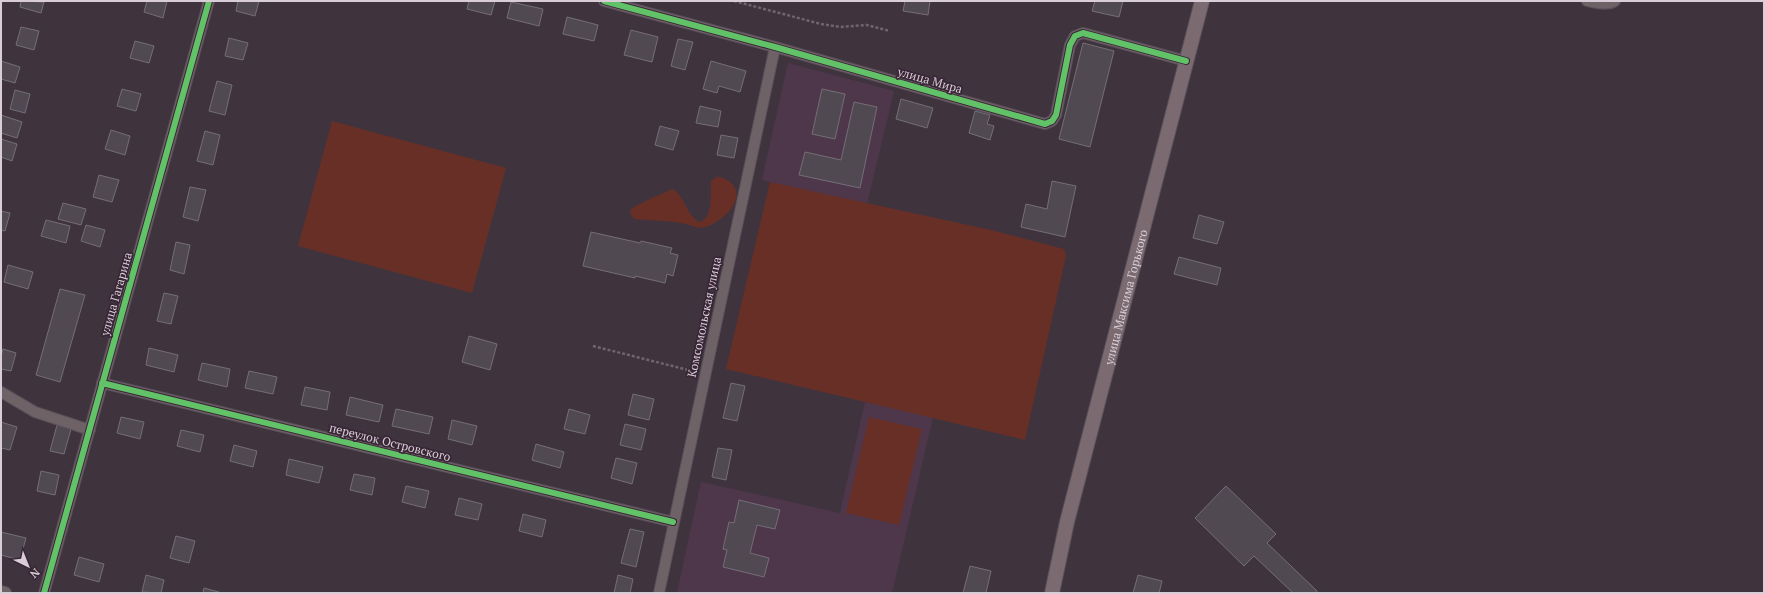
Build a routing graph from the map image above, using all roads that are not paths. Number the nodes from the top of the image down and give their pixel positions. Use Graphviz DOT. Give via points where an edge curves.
graph roads {
  1 [pos="209,1"];
  2 [pos="604,1"];
  3 [pos="1202,1"];
  4 [pos="1587,1"];
  5 [pos="1615,1"];
  6 [pos="775,47"];
  7 [pos="1186,61"];
  8 [pos="102,383"];
  9 [pos="1,392"];
  10 [pos="90,430"];
  11 [pos="673,522"];
  12 [pos="1,592"];
  13 [pos="5,593"];
  14 [pos="44,593"];
  15 [pos="659,593"];
  16 [pos="1052,593"];
  1 -- 8 [label="street, улица Гагарина"];
  2 -- 6 [label="street, улица Мира"];
  3 -- 7 [label="main road, улица Максима Горького"];
  4 -- 5 [label="street"];
  6 -- 7 [label="street, улица Мира" via="1045,124 1052,121 1056,115 1070,45 1075,36 1083,34"];
  6 -- 11 [label="street, Комсомольская улица"];
  7 -- 16 [label="main road, улица Максима Горького" via="1067,522"];
  8 -- 10 [label="street, улица Гагарина"];
  8 -- 11 [label="street, переулок Островского"];
  9 -- 10 [label="street" via="35,412"];
  10 -- 14 [label="street, улица Гагарина"];
  11 -- 15 [label="street, Комсомольская улица"];
  12 -- 13 [label="street"];
}
